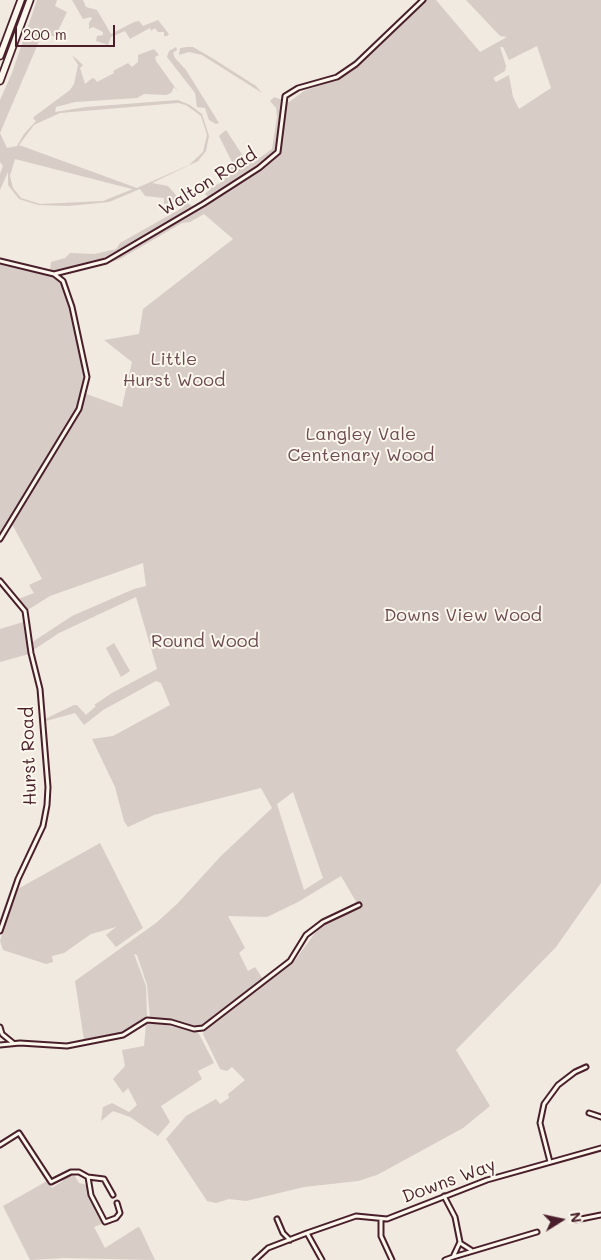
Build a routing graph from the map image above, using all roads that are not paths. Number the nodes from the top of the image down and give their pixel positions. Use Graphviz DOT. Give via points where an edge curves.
graph roads {
  1 [pos="21,0"];
  2 [pos="30,0"];
  3 [pos="422,0"];
  4 [pos="0,56"];
  5 [pos="0,81"];
  6 [pos="0,261"];
  7 [pos="65,272"];
  8 [pos="54,274"];
  9 [pos="63,281"];
  10 [pos="0,539"];
  11 [pos="0,581"];
  12 [pos="359,905"];
  13 [pos="0,931"];
  14 [pos="0,1027"];
  15 [pos="1,1037"];
  16 [pos="12,1043"];
  17 [pos="5,1044"];
  18 [pos="0,1045"];
  19 [pos="586,1067"];
  20 [pos="589,1113"];
  21 [pos="601,1117"];
  22 [pos="0,1145"];
  23 [pos="601,1148"];
  24 [pos="550,1162"];
  25 [pos="88,1177"];
  26 [pos="113,1195"];
  27 [pos="444,1196"];
  28 [pos="117,1203"];
  29 [pos="601,1215"];
  30 [pos="278,1219"];
  31 [pos="381,1219"];
  32 [pos="576,1220"];
  33 [pos="537,1232"];
  34 [pos="307,1233"];
  35 [pos="290,1240"];
  36 [pos="460,1242"];
  37 [pos="472,1250"];
  38 [pos="453,1257"];
  39 [pos="255,1260"];
  40 [pos="322,1260"];
  41 [pos="392,1260"];
  42 [pos="445,1260"];
  1 -- 4 [label="highway"];
  2 -- 5 [label="highway"];
  3 -- 7 [label="street, Walton Road" via="356,64 336,77 298,88 286,96 278,152 259,168 106,261"];
  6 -- 8 [label="street"];
  7 -- 8 [label="street, Walton Road"];
  7 -- 9 [label="street"];
  8 -- 9 [label="street"];
  9 -- 10 [label="street" via="88,377 85,391 79,409"];
  11 -- 13 [label="street, Hurst Road" via="25,611 40,689 48,787 43,826 18,878"];
  12 -- 16 [label="street" via="323,922 306,935 290,961 203,1028 147,1020 122,1035 67,1046"];
  14 -- 15 [label="street"];
  15 -- 16 [label="street"];
  15 -- 17 [label="street"];
  16 -- 17 [label="street"];
  17 -- 18 [label="street"];
  19 -- 24 [label="street" via="558,1085 544,1104 540,1123"];
  20 -- 21 [label="street"];
  22 -- 25 [label="street" via="19,1133 50,1181 71,1172"];
  23 -- 24 [label="street, Downs Way"];
  24 -- 27 [label="street, Downs Way"];
  25 -- 26 [label="street" via="104,1179"];
  25 -- 28 [label="street" via="93,1199 105,1222 120,1213"];
  27 -- 31 [label="street, Downs Way"];
  27 -- 36 [label="street" via="455,1217"];
  29 -- 32 [label="street"];
  30 -- 35 [label="street" via="283,1233"];
  31 -- 34 [label="street, Downs Way" via="356,1216"];
  31 -- 41 [label="street" via="381,1236"];
  33 -- 37 [label="street"];
  34 -- 35 [label="street, Downs Way"];
  34 -- 40 [label="street"];
  35 -- 39 [label="street, Downs Way" via="268,1248"];
  36 -- 37 [label="street" via="464,1248"];
  36 -- 38 [label="street"];
  37 -- 38 [label="street"];
  38 -- 42 [label="street"];
}
